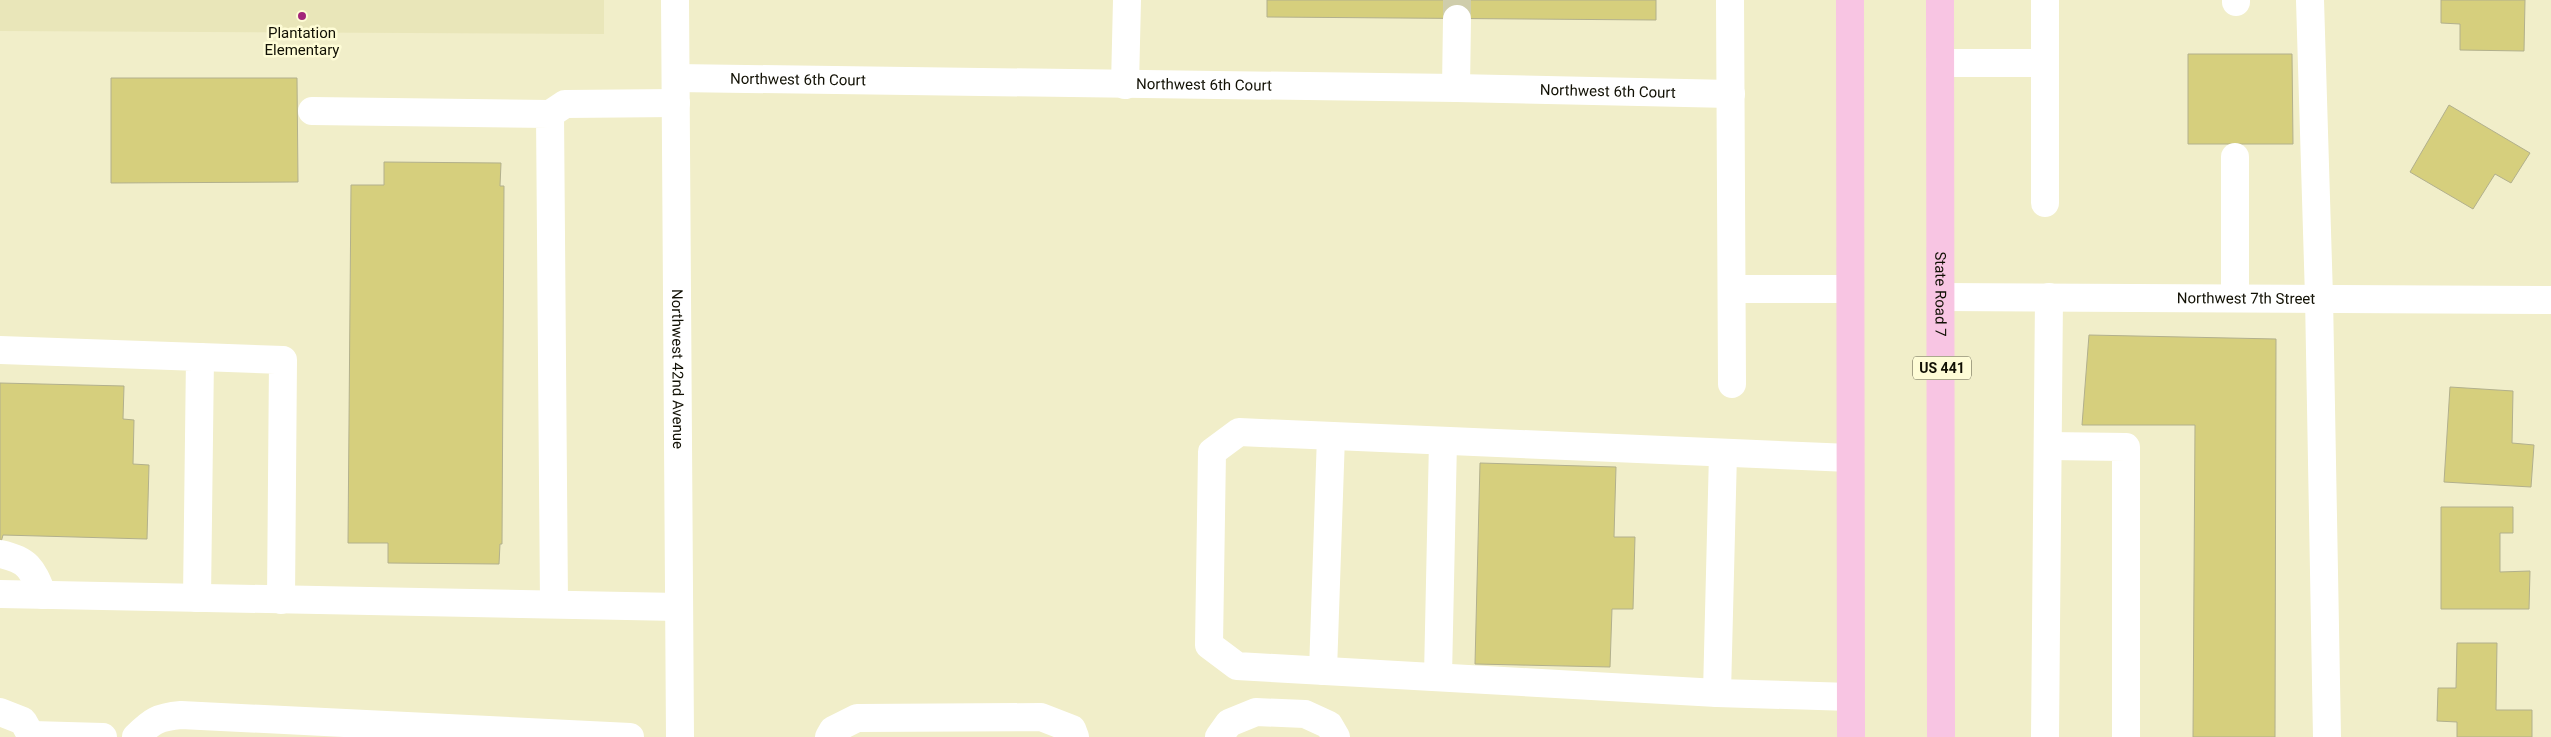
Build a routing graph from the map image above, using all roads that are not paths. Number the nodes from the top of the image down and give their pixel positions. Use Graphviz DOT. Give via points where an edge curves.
graph roads {
  1 [pos="675,0"];
  2 [pos="1127,0"];
  3 [pos="1730,0"];
  4 [pos="1850,0"];
  5 [pos="1940,0"];
  6 [pos="2045,0"];
  7 [pos="2310,0"];
  8 [pos="1457,19"];
  9 [pos="1940,63"];
  10 [pos="2045,63"];
  11 [pos="1125,85"];
  12 [pos="1456,88"];
  13 [pos="676,90"];
  14 [pos="1731,94"];
  15 [pos="312,111"];
  16 [pos="550,114"];
  17 [pos="2235,157"];
  18 [pos="2045,202"];
  19 [pos="1732,289"];
  20 [pos="1850,289"];
  21 [pos="1942,297"];
  22 [pos="2049,297"];
  23 [pos="2235,297"];
  24 [pos="2319,297"];
  25 [pos="2551,300"];
  26 [pos="0,350"];
  27 [pos="200,357"];
  28 [pos="1732,384"];
  29 [pos="1331,436"];
  30 [pos="1443,442"];
  31 [pos="2048,446"];
  32 [pos="1722,453"];
  33 [pos="1850,458"];
  34 [pos="0,554"];
  35 [pos="0,594"];
  36 [pos="43,594"];
  37 [pos="197,598"];
  38 [pos="281,600"];
  39 [pos="554,604"];
  40 [pos="679,607"];
  41 [pos="1323,670"];
  42 [pos="1438,676"];
  43 [pos="1717,693"];
  44 [pos="1851,697"];
  45 [pos="0,712"];
  46 [pos="32,736"];
  47 [pos="583,736"];
  48 [pos="103,737"];
  49 [pos="136,737"];
  50 [pos="630,737"];
  51 [pos="680,737"];
  52 [pos="829,737"];
  53 [pos="1075,737"];
  54 [pos="1219,737"];
  55 [pos="1336,737"];
  56 [pos="1851,737"];
  57 [pos="1942,737"];
  58 [pos="2044,737"];
  59 [pos="2126,737"];
  60 [pos="2327,737"];
  1 -- 13 [label="street, Northwest 42nd Avenue"];
  2 -- 11 [label="street"];
  3 -- 14 [label="street"];
  4 -- 20 [label="main road"];
  5 -- 9 [label="main road, State Road 7 / US 441"];
  6 -- 10 [label="street"];
  7 -- 24 [label="street"];
  8 -- 12 [label="street"];
  9 -- 10 [label="street"];
  9 -- 21 [label="main road, State Road 7 / US 441"];
  10 -- 18 [label="street"];
  11 -- 12 [label="street, Northwest 6th Court"];
  11 -- 13 [label="street, Northwest 6th Court"];
  12 -- 14 [label="street, Northwest 6th Court"];
  13 -- 16 [label="street, Northwest 6th Court" via="564,104"];
  13 -- 40 [label="street, Northwest 42nd Avenue"];
  14 -- 19 [label="street"];
  15 -- 16 [label="street"];
  16 -- 39 [label="street"];
  17 -- 23 [label="street"];
  19 -- 20 [label="street"];
  19 -- 28 [label="street"];
  20 -- 33 [label="main road"];
  21 -- 22 [label="street, Northwest 7th Street"];
  21 -- 57 [label="main road, State Road 7 / US 441"];
  22 -- 23 [label="street, Northwest 7th Street"];
  22 -- 31 [label="street"];
  23 -- 24 [label="street, Northwest 7th Street"];
  24 -- 25 [label="street, Northwest 7th Street"];
  24 -- 60 [label="street"];
  26 -- 27 [label="street"];
  27 -- 37 [label="street"];
  27 -- 38 [label="street" via="283,360"];
  29 -- 30 [label="street"];
  29 -- 41 [label="street"];
  29 -- 41 [label="street" via="1239,432 1212,452 1209,645 1237,666"];
  30 -- 32 [label="street"];
  30 -- 42 [label="street"];
  31 -- 58 [label="street"];
  31 -- 59 [label="street" via="2126,447"];
  32 -- 33 [label="street"];
  32 -- 43 [label="street"];
  33 -- 44 [label="main road"];
  34 -- 36 [label="street" via="18,558 32,568"];
  35 -- 36 [label="street"];
  36 -- 37 [label="street"];
  37 -- 38 [label="street"];
  38 -- 39 [label="street"];
  39 -- 40 [label="street"];
  40 -- 51 [label="street, Northwest 42nd Avenue"];
  41 -- 42 [label="street"];
  42 -- 43 [label="street"];
  43 -- 44 [label="street"];
  44 -- 56 [label="main road"];
  45 -- 46 [label="street" via="23,721"];
  46 -- 48 [label="street"];
  47 -- 49 [label="street" via="181,715 166,716 152,722"];
  47 -- 50 [label="street"];
  52 -- 53 [label="street" via="833,730 857,718 1041,717 1072,729"];
  54 -- 55 [label="street" via="1229,723 1256,712 1305,714 1329,725"];
}
